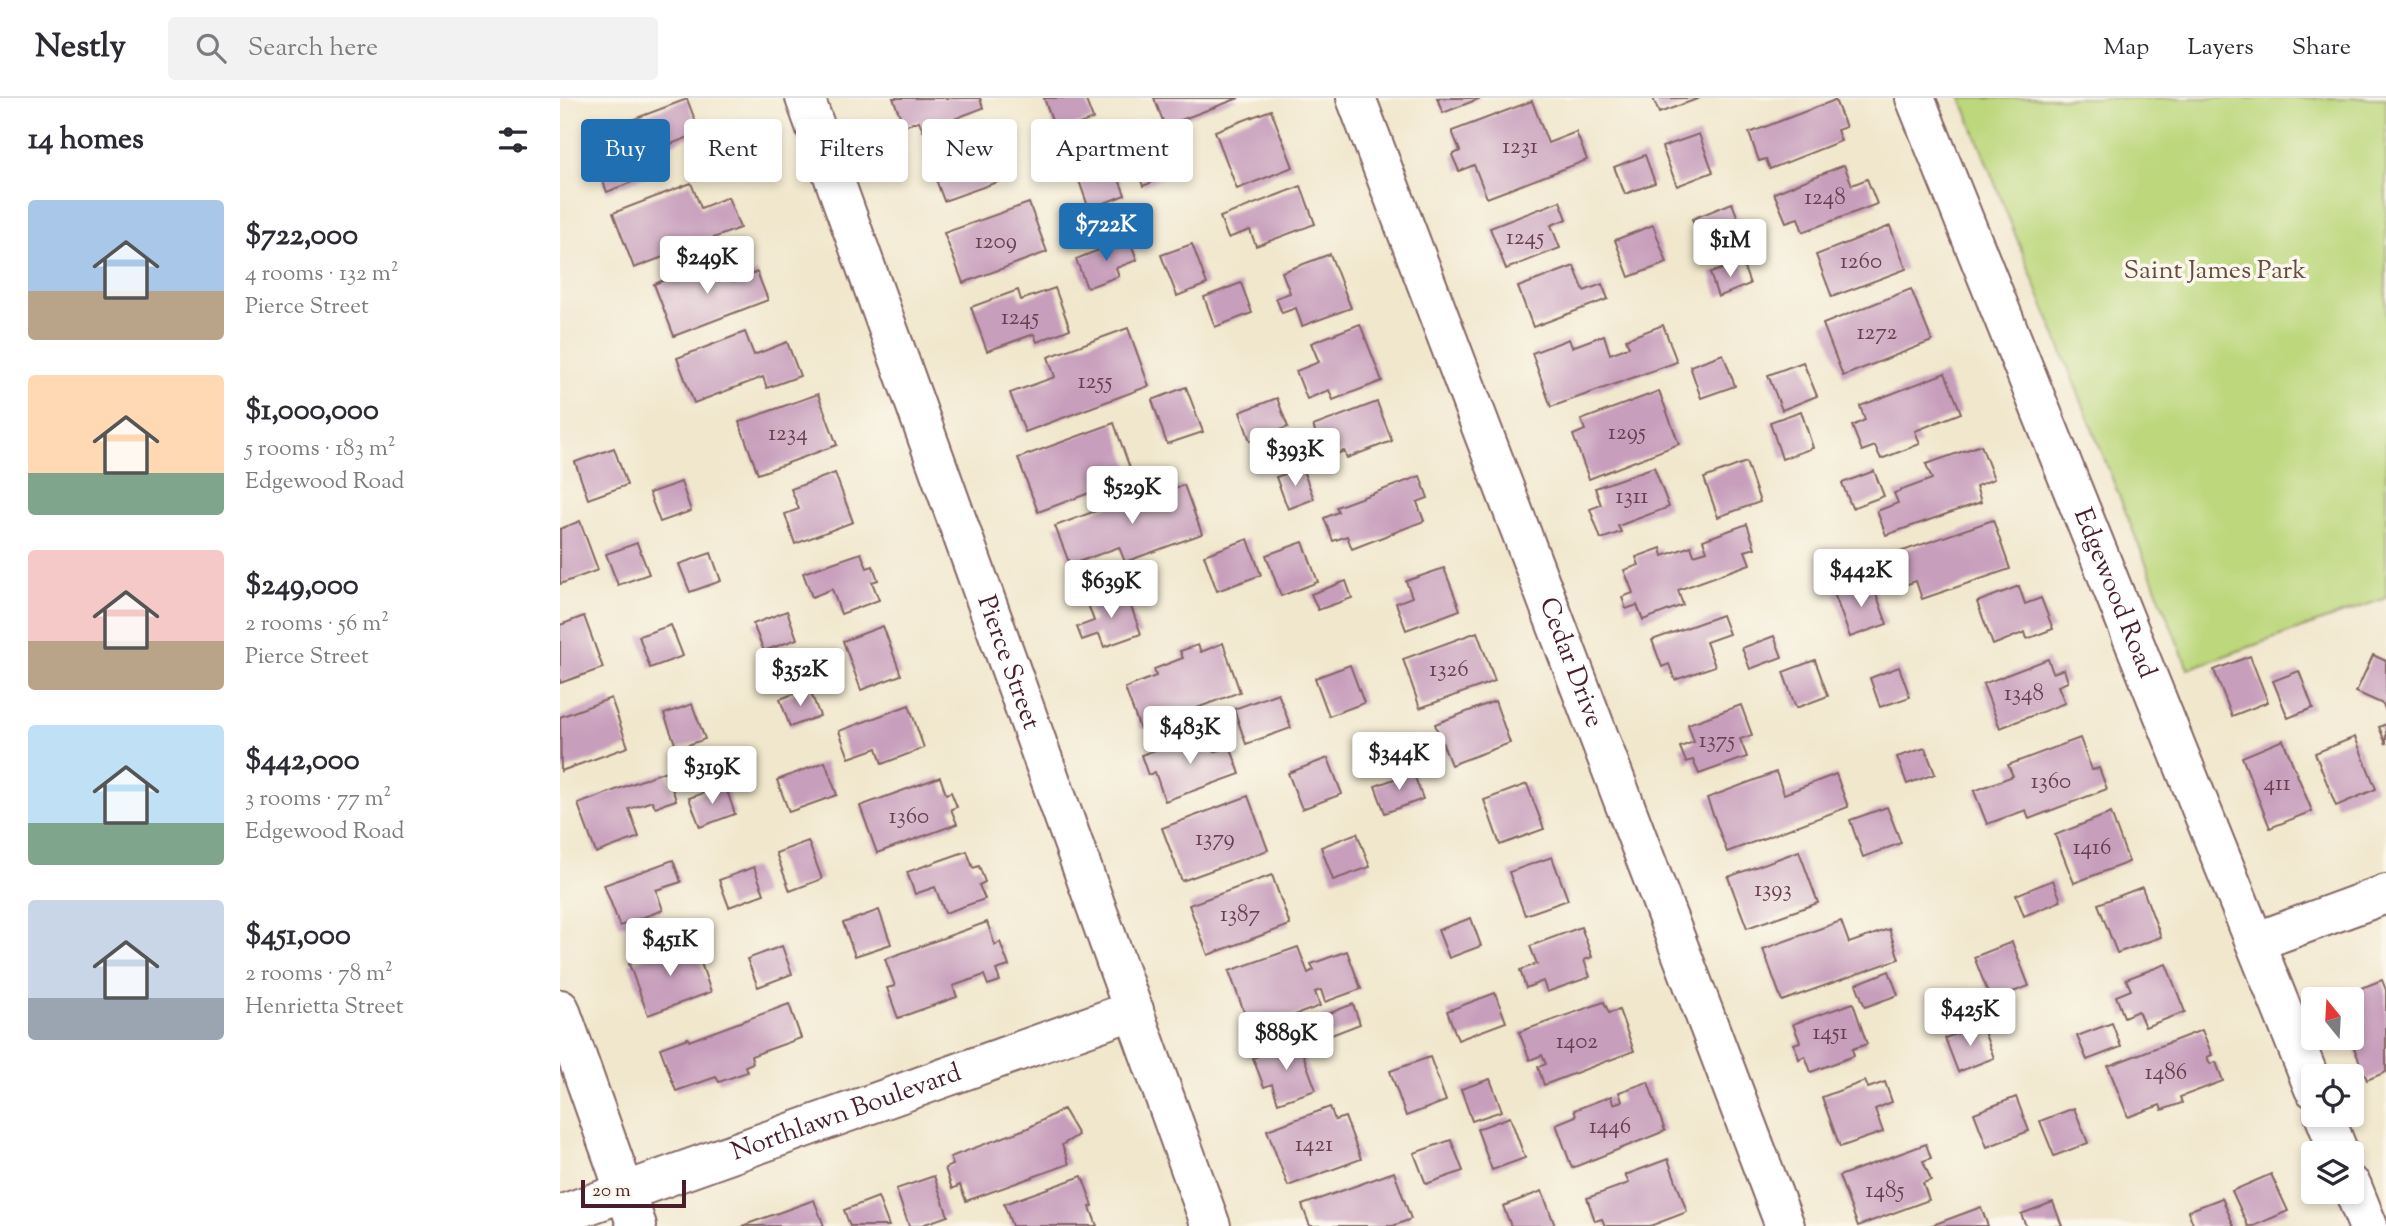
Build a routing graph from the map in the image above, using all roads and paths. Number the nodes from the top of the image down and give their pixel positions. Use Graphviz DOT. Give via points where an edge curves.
graph roads {
  1 [pos="805,98"];
  2 [pos="1356,98"];
  3 [pos="1915,98"];
  4 [pos="2386,894"];
  5 [pos="2255,942"];
  6 [pos="560,1009"];
  7 [pos="1134,1010"];
  8 [pos="2304,1064"];
  9 [pos="2359,1204"];
  10 [pos="632,1209"];
  11 [pos="560,1215"];
  12 [pos="1211,1226"];
  13 [pos="1785,1226"];
  14 [pos="2368,1226"];
  1 -- 7 [label="street, Pierce Street"];
  2 -- 13 [label="street, Cedar Drive"];
  3 -- 5 [label="street, Edgewood Road"];
  4 -- 5 [label="street"];
  5 -- 8 [label="street, Edgewood Road"];
  6 -- 10 [label="street"];
  7 -- 10 [label="street, Northlawn Boulevard"];
  7 -- 12 [label="street, Pierce Street"];
  9 -- 14 [label="street"];
  10 -- 11 [label="street, Northlawn Boulevard"];
}
